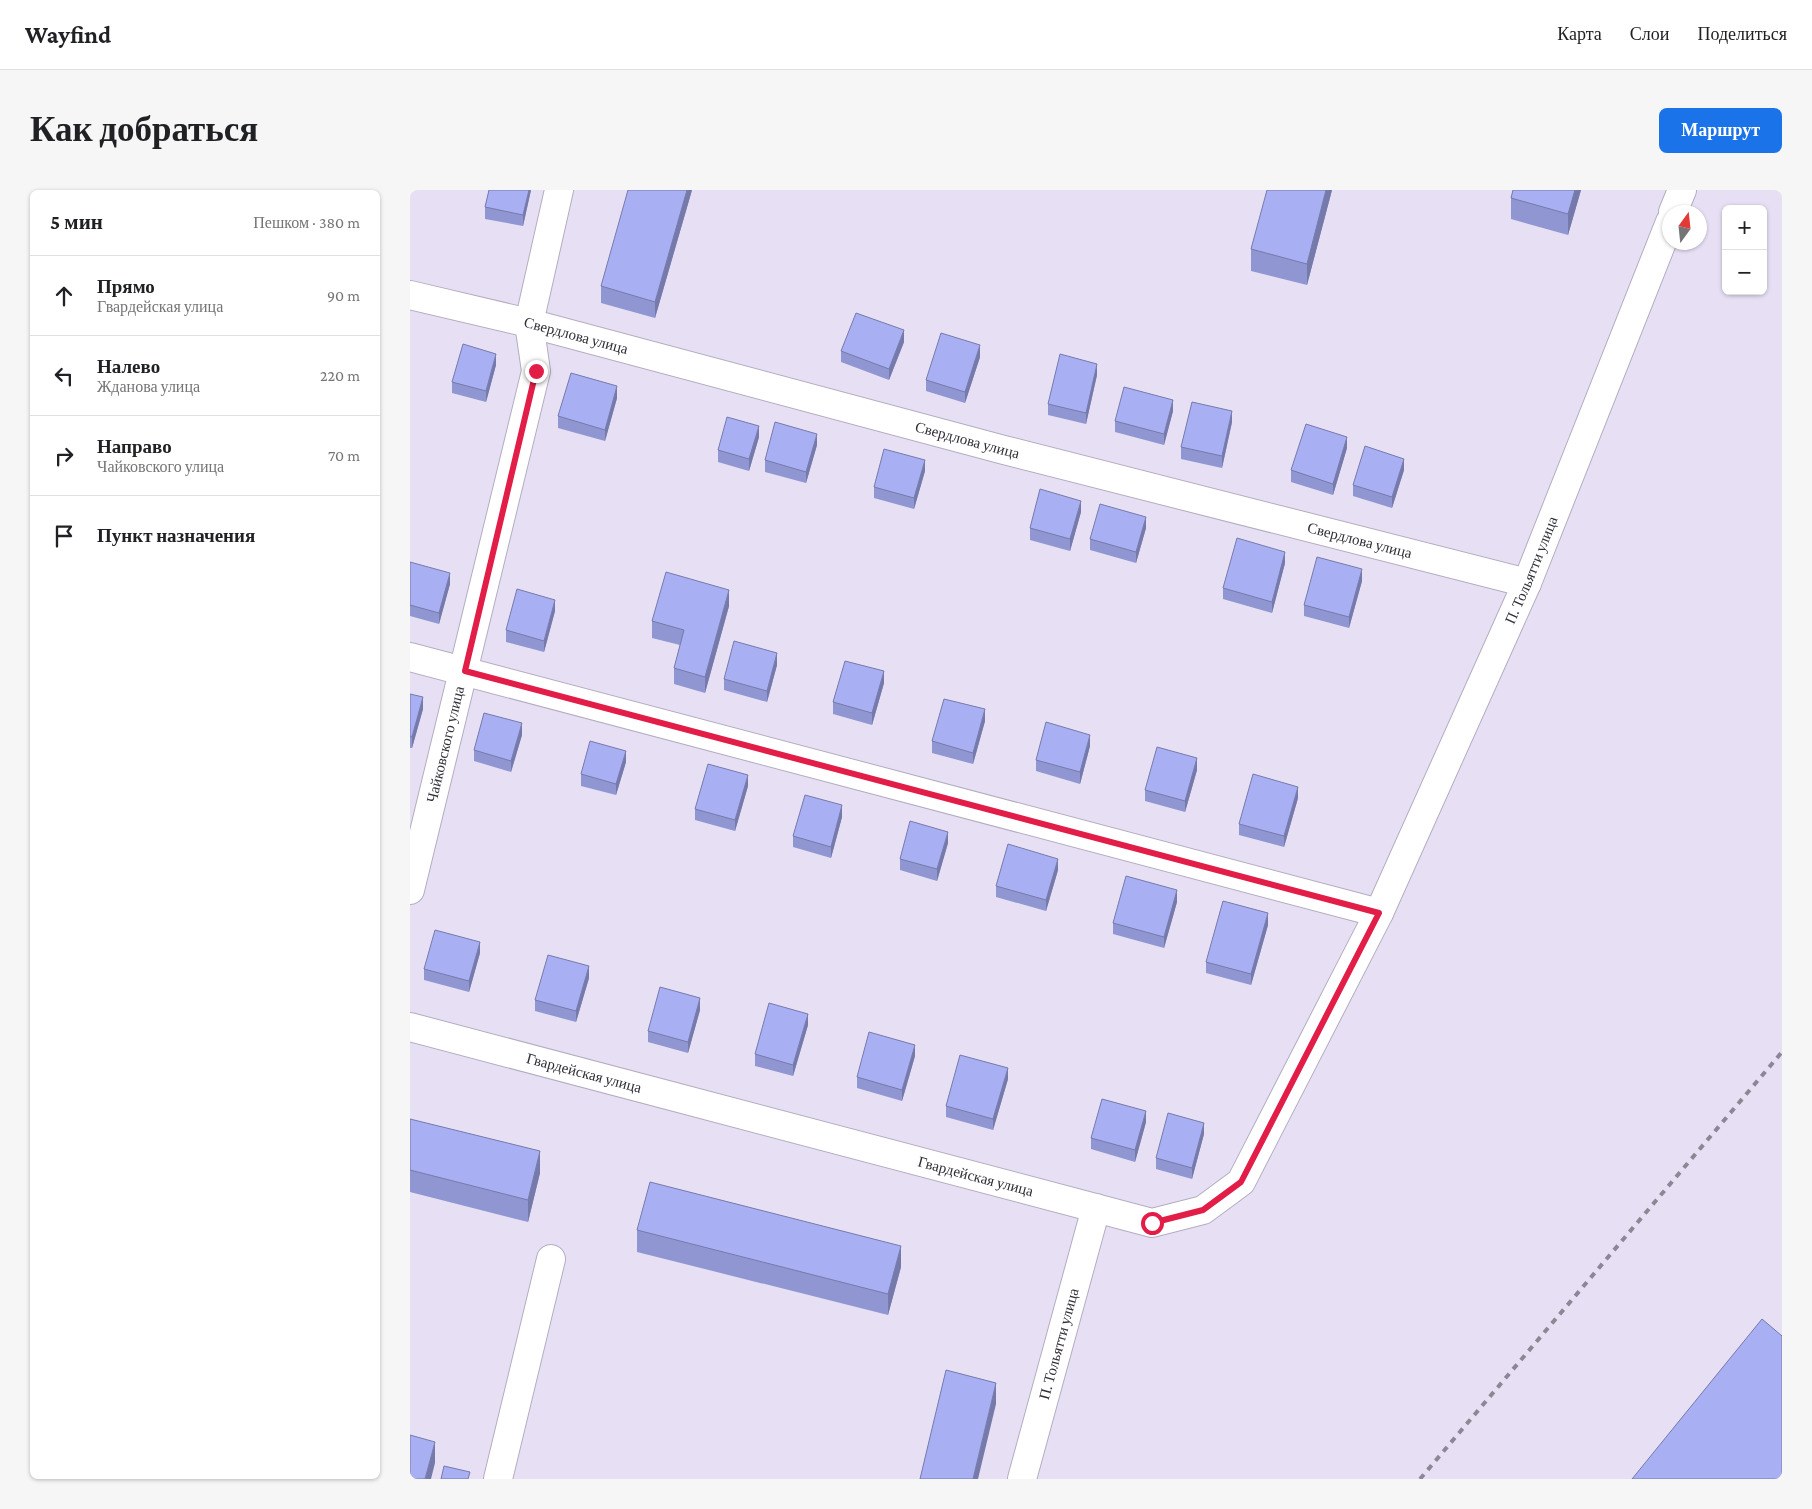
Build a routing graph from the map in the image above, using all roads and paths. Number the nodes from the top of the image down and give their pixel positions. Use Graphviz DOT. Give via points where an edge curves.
graph roads {
  1 [pos="559,190"];
  2 [pos="1682,190"];
  3 [pos="1676,205"];
  4 [pos="1662,242"];
  5 [pos="410,295"];
  6 [pos="528,323"];
  7 [pos="1526,583"];
  8 [pos="410,657"];
  9 [pos="465,671"];
  10 [pos="410,890"];
  11 [pos="1379,913"];
  12 [pos="410,1026"];
  13 [pos="1096,1208"];
  14 [pos="551,1258"];
  15 [pos="498,1479"];
  16 [pos="1022,1479"];
  1 -- 6 [label="street, Чайковского улица"];
  2 -- 3 [label="street"];
  4 -- 7 [label="street, П. Тольятти улица"];
  5 -- 6 [label="street, Свердлова улица"];
  6 -- 7 [label="street, Свердлова улица" via="1004,450"];
  6 -- 9 [label="street, Чайковского улица" via="536,371"];
  7 -- 11 [label="street, П. Тольятти улица"];
  8 -- 9 [label="street"];
  9 -- 10 [label="street, Чайковского улица"];
  9 -- 11 [label="street"];
  11 -- 13 [label="street, Гвардейская улица" via="1241,1182 1203,1210 1152,1223"];
  12 -- 13 [label="street, Гвардейская улица"];
  13 -- 16 [label="street, П. Тольятти улица"];
  14 -- 15 [label="street"];
}
